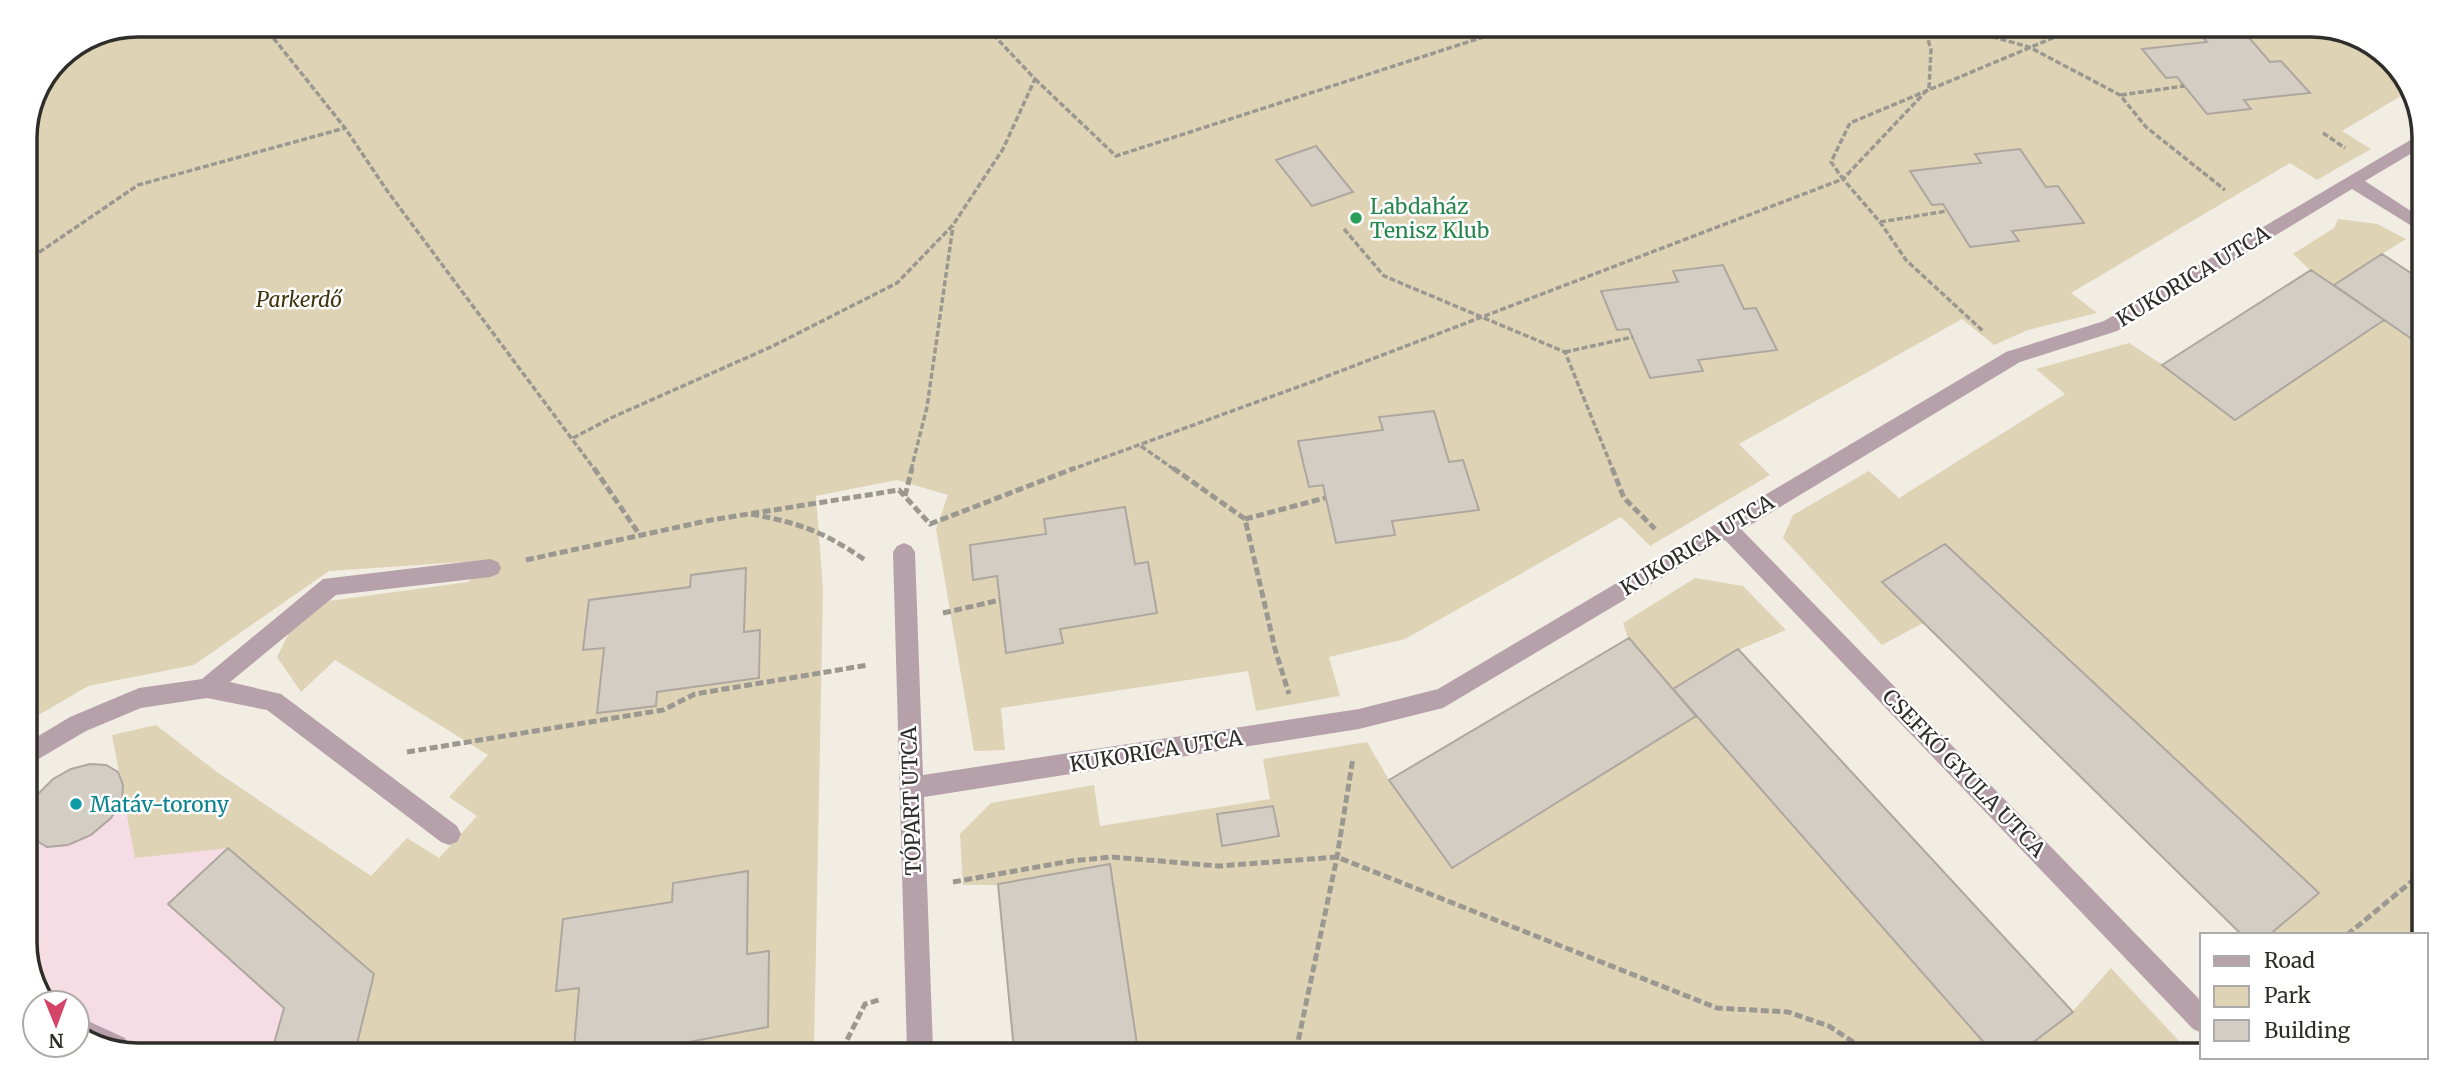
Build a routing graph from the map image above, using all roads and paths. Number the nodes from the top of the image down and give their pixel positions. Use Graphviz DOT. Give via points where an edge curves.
graph roads {
  1 [pos="273,37"];
  2 [pos="995,37"];
  3 [pos="1483,37"];
  4 [pos="1927,37"];
  5 [pos="1994,37"];
  6 [pos="2054,37"];
  7 [pos="2029,47"];
  8 [pos="1035,79"];
  9 [pos="2184,86"];
  10 [pos="1929,88"];
  11 [pos="2120,95"];
  12 [pos="345,128"];
  13 [pos="2412,145"];
  14 [pos="1843,179"];
  15 [pos="2352,181"];
  16 [pos="2225,190"];
  17 [pos="1947,211"];
  18 [pos="2412,220"];
  19 [pos="1880,222"];
  20 [pos="953,225"];
  21 [pos="1343,229"];
  22 [pos="37,254"];
  23 [pos="1481,318"];
  24 [pos="1633,337"];
  25 [pos="1565,352"];
  26 [pos="2013,358"];
  27 [pos="573,438"];
  28 [pos="1141,446"];
  29 [pos="905,497"];
  30 [pos="1325,498"];
  31 [pos="747,514"];
  32 [pos="1245,519"];
  33 [pos="1726,527"];
  34 [pos="639,534"];
  35 [pos="904,552"];
  36 [pos="1680,555"];
  37 [pos="490,568"];
  38 [pos="905,576"];
  39 [pos="1000,600"];
  40 [pos="936,614"];
  41 [pos="907,659"];
  42 [pos="207,688"];
  43 [pos="1359,719"];
  44 [pos="1300,728"];
  45 [pos="37,749"];
  46 [pos="354,761"];
  47 [pos="911,788"];
  48 [pos="449,834"];
  49 [pos="1337,857"];
  50 [pos="2412,881"];
  51 [pos="914,889"];
  52 [pos="2349,933"];
  53 [pos="916,989"];
  54 [pos="2200,1018"];
  55 [pos="846,1043"];
  56 [pos="920,1043"];
  57 [pos="1298,1043"];
  58 [pos="1854,1043"];
  1 -- 12 [label="path"];
  2 -- 8 [label="path"];
  3 -- 8 [label="path" via="1116,156"];
  4 -- 10 [label="path"];
  5 -- 7 [label="path"];
  6 -- 7 [label="path"];
  7 -- 10 [label="path"];
  7 -- 11 [label="path"];
  8 -- 20 [label="path" via="1003,149"];
  9 -- 11 [label="path"];
  10 -- 14 [label="path"];
  10 -- 14 [label="path" via="1850,123 1830,162"];
  11 -- 16 [label="path" via="2146,127"];
  12 -- 22 [label="path" via="138,185"];
  12 -- 27 [label="path" via="387,192"];
  13 -- 15 [label="street, KUKORICA UTCA"];
  14 -- 19 [label="path"];
  14 -- 23 [label="path"];
  15 -- 18 [label="street"];
  15 -- 26 [label="street, KUKORICA UTCA" via="2110,326"];
  17 -- 19 [label="path"];
  19 -- 26 [label="path" via="1906,260"];
  20 -- 27 [label="path" via="897,283"];
  20 -- 29 [label="path" via="927,407"];
  21 -- 23 [label="path" via="1384,276"];
  23 -- 25 [label="path"];
  23 -- 28 [label="path"];
  24 -- 25 [label="path"];
  25 -- 36 [label="path" via="1624,498"];
  26 -- 33 [label="street, KUKORICA UTCA"];
  27 -- 34 [label="path"];
  28 -- 29 [label="path" via="930,524"];
  28 -- 32 [label="path"];
  29 -- 31 [label="path" via="899,490"];
  30 -- 32 [label="path"];
  31 -- 34 [label="path"];
  31 -- 38 [label="path" via="785,520 830,536 859,557"];
  32 -- 44 [label="path" via="1275,649"];
  33 -- 36 [label="street, KUKORICA UTCA"];
  33 -- 54 [label="street, CSEFKÓ GYULA UTCA"];
  34 -- 37 [label="path"];
  35 -- 38 [label="street, TÓPART UTCA"];
  36 -- 43 [label="street, KUKORICA UTCA" via="1443,698"];
  37 -- 42 [label="street" via="331,586"];
  38 -- 41 [label="street, TÓPART UTCA"];
  39 -- 40 [label="path"];
  41 -- 46 [label="path" via="695,694 663,710"];
  41 -- 47 [label="street, TÓPART UTCA"];
  42 -- 45 [label="street" via="139,698 78,724"];
  42 -- 46 [label="street" via="273,701"];
  43 -- 44 [label="street, KUKORICA UTCA"];
  43 -- 49 [label="path"];
  44 -- 47 [label="street, KUKORICA UTCA"];
  46 -- 48 [label="street"];
  47 -- 51 [label="street, TÓPART UTCA"];
  49 -- 51 [label="path" via="1219,866 1112,857"];
  49 -- 57 [label="path"];
  49 -- 58 [label="path" via="1717,1008 1788,1012 1829,1026"];
  50 -- 52 [label="path"];
  51 -- 53 [label="street, TÓPART UTCA"];
  53 -- 55 [label="path" via="865,1004"];
  53 -- 56 [label="street, TÓPART UTCA"];
}
